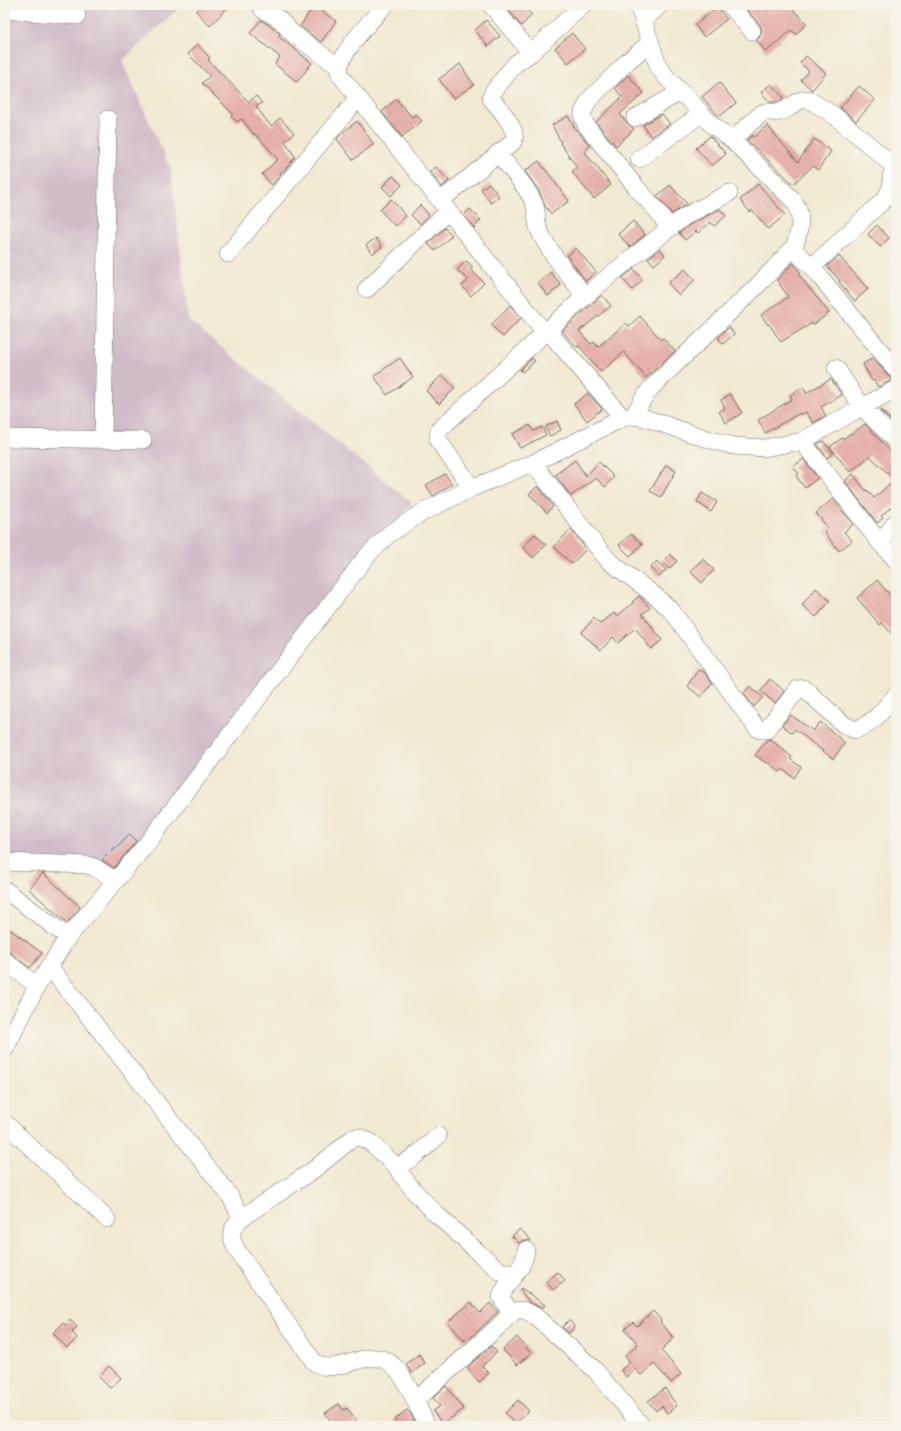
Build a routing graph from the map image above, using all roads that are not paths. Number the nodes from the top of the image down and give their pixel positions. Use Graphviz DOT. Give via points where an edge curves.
graph roads {
  1 [pos="385,5"];
  2 [pos="491,5"];
  3 [pos="583,5"];
  4 [pos="660,5"];
  5 [pos="730,5"];
  6 [pos="262,9"];
  7 [pos="5,10"];
  8 [pos="640,13"];
  9 [pos="78,16"];
  10 [pos="752,31"];
  11 [pos="650,43"];
  12 [pos="531,53"];
  13 [pos="339,67"];
  14 [pos="680,92"];
  15 [pos="358,98"];
  16 [pos="701,114"];
  17 [pos="635,118"];
  18 [pos="108,119"];
  19 [pos="732,140"];
  20 [pos="498,153"];
  21 [pos="639,159"];
  22 [pos="896,169"];
  23 [pos="729,193"];
  24 [pos="444,206"];
  25 [pos="669,228"];
  26 [pos="794,247"];
  27 [pos="228,254"];
  28 [pos="812,267"];
  29 [pos="367,288"];
  30 [pos="585,296"];
  31 [pos="547,331"];
  32 [pos="836,368"];
  33 [pos="896,370"];
  34 [pos="896,389"];
  35 [pos="862,407"];
  36 [pos="628,417"];
  37 [pos="5,438"];
  38 [pos="103,440"];
  39 [pos="142,440"];
  40 [pos="802,441"];
  41 [pos="896,441"];
  42 [pos="533,463"];
  43 [pos="472,488"];
  44 [pos="896,522"];
  45 [pos="880,543"];
  46 [pos="896,560"];
  47 [pos="896,695"];
  48 [pos="5,862"];
  49 [pos="116,881"];
  50 [pos="5,890"];
  51 [pos="68,937"];
  52 [pos="5,961"];
  53 [pos="49,966"];
  54 [pos="37,986"];
  55 [pos="5,1049"];
  56 [pos="5,1123"];
  57 [pos="438,1136"];
  58 [pos="396,1166"];
  59 [pos="107,1219"];
  60 [pos="240,1219"];
  61 [pos="526,1250"];
  62 [pos="516,1274"];
  63 [pos="512,1313"];
  64 [pos="415,1401"];
  65 [pos="427,1426"];
  66 [pos="642,1426"];
  1 -- 13 [label="street" via="355,39"];
  2 -- 12 [label="street"];
  3 -- 12 [label="street"];
  4 -- 8 [label="street"];
  5 -- 10 [label="street"];
  6 -- 13 [label="street" via="279,19 293,34"];
  7 -- 9 [label="street"];
  8 -- 11 [label="street"];
  11 -- 14 [label="street" via="659,68"];
  11 -- 25 [label="street" via="589,100 583,118"];
  12 -- 20 [label="street" via="515,64 491,98 515,136 512,142"];
  13 -- 15 [label="street" via="340,75"];
  14 -- 16 [label="street"];
  14 -- 17 [label="street"];
  15 -- 24 [label="street"];
  15 -- 27 [label="street"];
  16 -- 19 [label="street"];
  16 -- 21 [label="street"];
  18 -- 38 [label="street"];
  19 -- 22 [label="street" via="765,111 780,112 808,98 835,116"];
  19 -- 26 [label="street" via="796,205 800,221"];
  20 -- 24 [label="street"];
  20 -- 30 [label="street" via="534,204 536,221 542,236"];
  22 -- 28 [label="street" via="891,176 892,185 886,198"];
  23 -- 25 [label="street"];
  24 -- 29 [label="street"];
  24 -- 31 [label="street"];
  25 -- 30 [label="street"];
  26 -- 28 [label="street"];
  26 -- 36 [label="street" via="651,388"];
  28 -- 33 [label="street"];
  30 -- 31 [label="street"];
  31 -- 36 [label="street"];
  31 -- 43 [label="street" via="440,429 438,440"];
  32 -- 35 [label="street"];
  34 -- 35 [label="street"];
  35 -- 40 [label="street"];
  35 -- 41 [label="street"];
  36 -- 40 [label="street" via="645,418 734,446 764,448"];
  36 -- 42 [label="street"];
  37 -- 38 [label="street"];
  38 -- 39 [label="street"];
  40 -- 45 [label="street"];
  42 -- 43 [label="street"];
  42 -- 47 [label="street" via="609,561 671,610 760,730 766,730 798,689 806,690 843,724 855,730 873,721"];
  43 -- 49 [label="street" via="417,516 389,534 366,558"];
  44 -- 45 [label="street"];
  45 -- 46 [label="street"];
  48 -- 49 [label="street" via="77,863 94,867"];
  49 -- 51 [label="street"];
  50 -- 51 [label="street"];
  51 -- 53 [label="street"];
  52 -- 54 [label="street"];
  53 -- 54 [label="street"];
  53 -- 60 [label="street" via="230,1196"];
  54 -- 55 [label="street"];
  56 -- 59 [label="street"];
  57 -- 58 [label="street"];
  58 -- 60 [label="street" via="370,1142 359,1137 353,1138 312,1171"];
  58 -- 62 [label="street" via="414,1191 436,1214 485,1259 501,1272"];
  60 -- 64 [label="street" via="234,1226 231,1236 236,1249 314,1362 320,1367 328,1368 371,1357 381,1358 394,1366"];
  61 -- 62 [label="street" via="522,1265"];
  62 -- 63 [label="street" via="503,1290 501,1297"];
  63 -- 64 [label="street"];
  63 -- 66 [label="street" via="526,1310 536,1317 595,1370"];
  64 -- 65 [label="street"];
}
